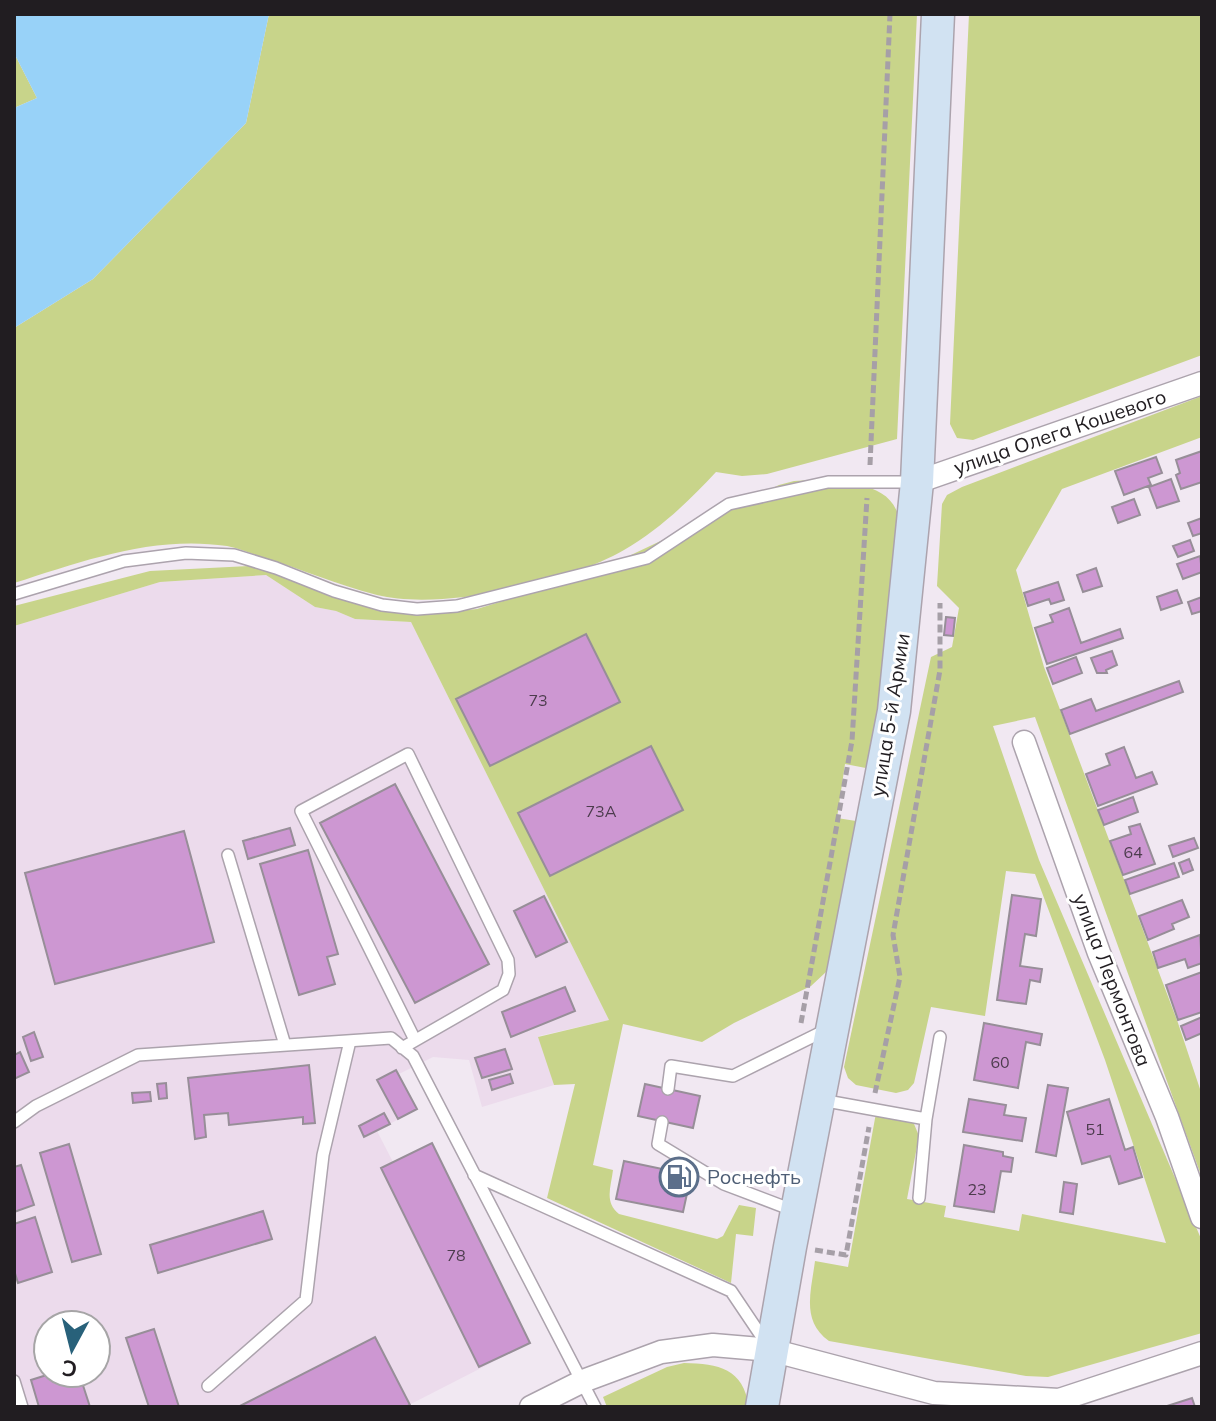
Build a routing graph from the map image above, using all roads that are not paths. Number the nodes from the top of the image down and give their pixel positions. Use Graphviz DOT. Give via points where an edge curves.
graph roads {
  1 [pos="938,14"];
  2 [pos="1202,383"];
  3 [pos="917,482"];
  4 [pos="14,594"];
  5 [pos="1024,742"];
  6 [pos="228,855"];
  7 [pos="832,1027"];
  8 [pos="940,1037"];
  9 [pos="415,1040"];
  10 [pos="350,1041"];
  11 [pos="285,1045"];
  12 [pos="402,1048"];
  13 [pos="668,1089"];
  14 [pos="818,1100"];
  15 [pos="926,1119"];
  16 [pos="14,1122"];
  17 [pos="662,1122"];
  18 [pos="474,1175"];
  19 [pos="919,1198"];
  20 [pos="797,1212"];
  21 [pos="1202,1217"];
  22 [pos="771,1350"];
  23 [pos="1202,1353"];
  24 [pos="14,1381"];
  25 [pos="583,1381"];
  26 [pos="208,1386"];
  27 [pos="936,1400"];
  28 [pos="22,1407"];
  29 [pos="531,1407"];
  30 [pos="595,1407"];
  31 [pos="762,1407"];
  1 -- 3 [label="street, улица 5-й Армии"];
  2 -- 3 [label="street, улица Олега Кошевого"];
  3 -- 4 [label="lane" via="828,482 729,504 647,558 457,606 382,605 234,555 186,553 124,561"];
  3 -- 7 [label="street, улица 5-й Армии" via="894,711"];
  5 -- 21 [label="street, улица Лермонтова"];
  6 -- 11 [label="lane"];
  7 -- 13 [label="lane" via="733,1076 671,1066"];
  7 -- 14 [label="street, улица 5-й Армии"];
  8 -- 15 [label="lane"];
  9 -- 9 [label="lane" via="503,990 509,974 508,960 408,754 301,811"];
  9 -- 12 [label="lane"];
  10 -- 11 [label="lane"];
  10 -- 12 [label="lane" via="391,1038"];
  10 -- 26 [label="lane" via="323,1155 306,1300"];
  11 -- 16 [label="lane" via="138,1055"];
  12 -- 18 [label="lane" via="413,1056"];
  14 -- 15 [label="lane"];
  14 -- 20 [label="street, улица 5-й Армии"];
  15 -- 19 [label="lane"];
  17 -- 20 [label="lane" via="658,1144 724,1184"];
  18 -- 22 [label="lane" via="731,1291"];
  18 -- 25 [label="lane"];
  20 -- 22 [label="street, улица 5-й Армии"];
  22 -- 25 [label="street" via="713,1345 661,1352"];
  22 -- 27 [label="street"];
  22 -- 31 [label="street, улица 5-й Армии"];
  23 -- 27 [label="street" via="1059,1400"];
  24 -- 28 [label="lane"];
  25 -- 29 [label="street"];
  25 -- 30 [label="lane"];
}
